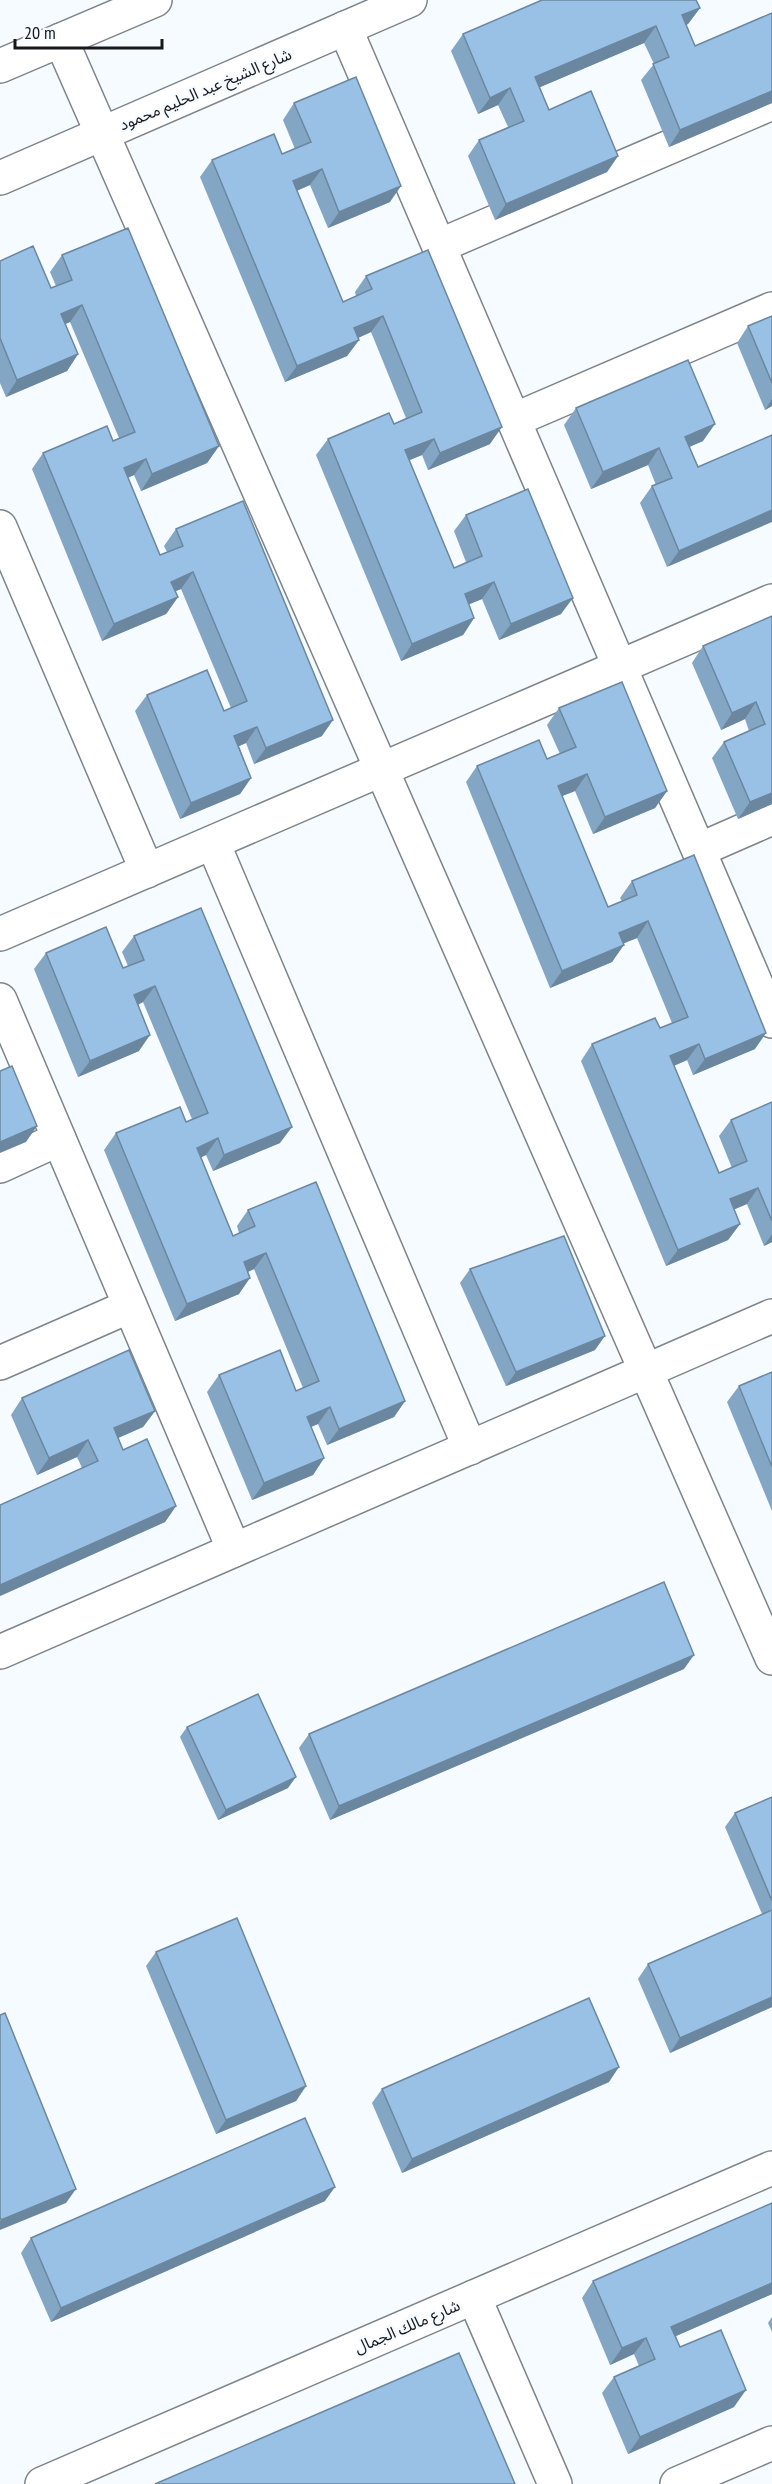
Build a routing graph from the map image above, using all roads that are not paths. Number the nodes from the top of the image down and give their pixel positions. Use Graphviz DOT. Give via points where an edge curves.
graph roads {
  1 [pos="155,0"];
  2 [pos="410,0"];
  3 [pos="345,28"];
  4 [pos="61,40"];
  5 [pos="0,66"];
  6 [pos="772,103"];
  7 [pos="102,133"];
  8 [pos="0,178"];
  9 [pos="439,246"];
  10 [pos="772,309"];
  11 [pos="514,420"];
  12 [pos="0,527"];
  13 [pos="772,601"];
  14 [pos="620,667"];
  15 [pos="381,770"];
  16 [pos="772,818"];
  17 [pos="213,843"];
  18 [pos="699,850"];
  19 [pos="147,871"];
  20 [pos="2,927"];
  21 [pos="0,1000"];
  22 [pos="772,1021"];
  23 [pos="59,1139"];
  24 [pos="0,1166"];
  25 [pos="130,1305"];
  26 [pos="772,1316"];
  27 [pos="0,1363"];
  28 [pos="646,1371"];
  29 [pos="470,1448"];
  30 [pos="234,1550"];
  31 [pos="0,1652"];
  32 [pos="772,1658"];
  33 [pos="772,2168"];
  34 [pos="474,2297"];
  35 [pos="772,2443"];
  36 [pos="42,2484"];
  37 [pos="555,2484"];
  38 [pos="677,2484"];
  1 -- 4 [label="street"];
  2 -- 3 [label="street, شارع الشيخ عبد الحليم محمود"];
  3 -- 7 [label="street, شارع الشيخ عبد الحليم محمود"];
  3 -- 9 [label="street"];
  4 -- 5 [label="street"];
  4 -- 7 [label="street"];
  6 -- 9 [label="street"];
  7 -- 8 [label="street, شارع الشيخ عبد الحليم محمود"];
  7 -- 15 [label="street"];
  9 -- 11 [label="street"];
  10 -- 11 [label="street"];
  11 -- 14 [label="street"];
  12 -- 19 [label="street"];
  13 -- 14 [label="street"];
  14 -- 15 [label="street"];
  14 -- 18 [label="street"];
  15 -- 17 [label="street"];
  15 -- 28 [label="street"];
  16 -- 18 [label="street"];
  17 -- 19 [label="street"];
  17 -- 29 [label="street"];
  18 -- 22 [label="street"];
  19 -- 20 [label="street"];
  21 -- 23 [label="street"];
  23 -- 24 [label="street"];
  23 -- 25 [label="street"];
  25 -- 27 [label="street"];
  25 -- 30 [label="street"];
  26 -- 28 [label="street"];
  28 -- 29 [label="street"];
  28 -- 32 [label="street"];
  29 -- 30 [label="street"];
  30 -- 31 [label="street"];
  33 -- 34 [label="street, شارع مالك الجمال"];
  34 -- 36 [label="street, شارع مالك الجمال"];
  34 -- 37 [label="street"];
  35 -- 38 [label="street"];
}
